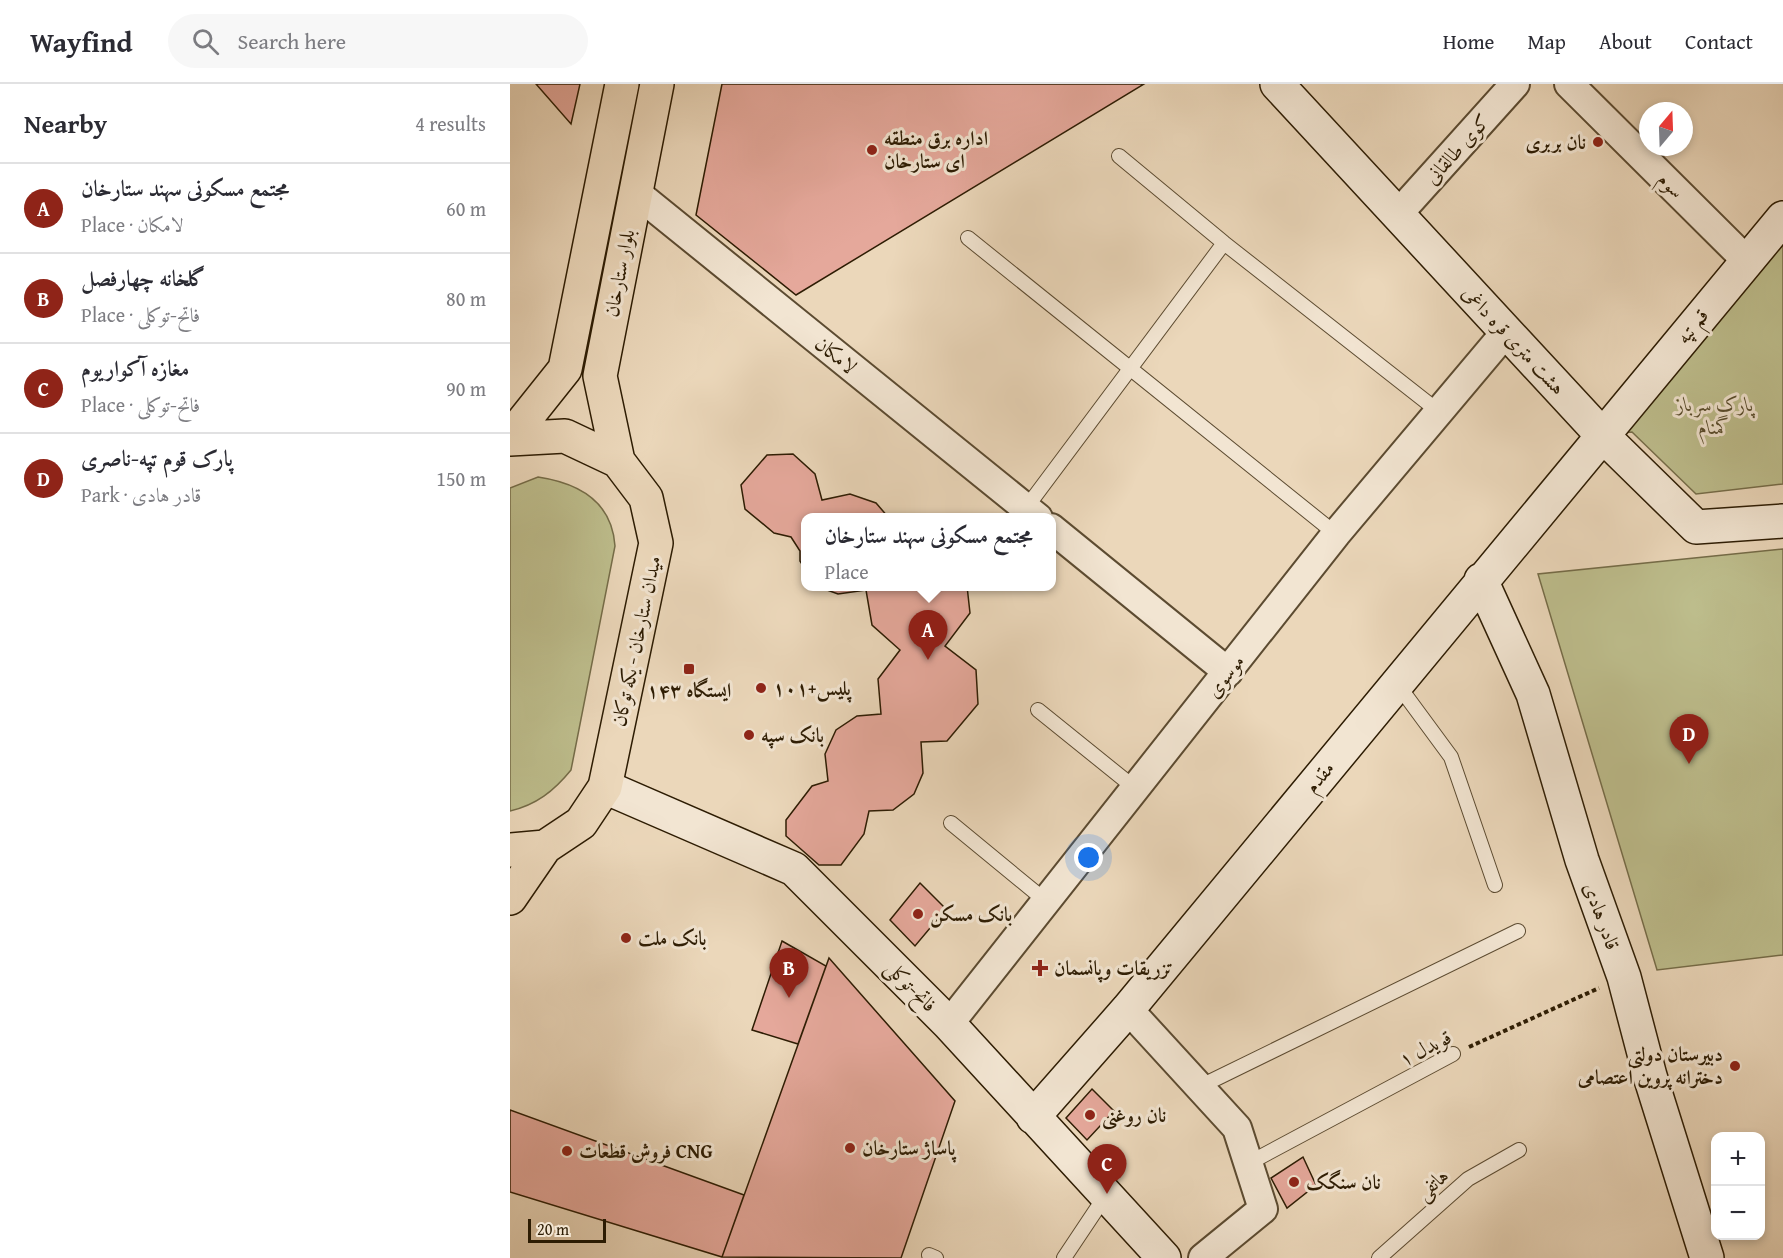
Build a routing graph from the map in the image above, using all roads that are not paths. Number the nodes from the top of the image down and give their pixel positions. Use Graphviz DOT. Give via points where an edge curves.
graph roads {
  1 [pos="622,84"];
  2 [pos="657,84"];
  3 [pos="1277,84"];
  4 [pos="1515,84"];
  5 [pos="1569,84"];
  6 [pos="1119,156"];
  7 [pos="634,192"];
  8 [pos="1398,214"];
  9 [pos="1783,218"];
  10 [pos="968,238"];
  11 [pos="1224,243"];
  12 [pos="1746,260"];
  13 [pos="1506,332"];
  14 [pos="1129,367"];
  15 [pos="1438,411"];
  16 [pos="1602,435"];
  17 [pos="510,438"];
  18 [pos="618,461"];
  19 [pos="1032,513"];
  20 [pos="1783,521"];
  21 [pos="1056,532"];
  22 [pos="1336,534"];
  23 [pos="1482,580"];
  24 [pos="1228,672"];
  25 [pos="1396,683"];
  26 [pos="1038,710"];
  27 [pos="605,787"];
  28 [pos="1136,789"];
  29 [pos="951,823"];
  30 [pos="545,847"];
  31 [pos="510,850"];
  32 [pos="1495,885"];
  33 [pos="510,898"];
  34 [pos="1047,902"];
  35 [pos="1518,931"];
  36 [pos="1128,1009"];
  37 [pos="949,1024"];
  38 [pos="1453,1054"];
  39 [pos="1199,1087"];
  40 [pos="1033,1117"];
  41 [pos="1519,1150"];
  42 [pos="1249,1163"];
  43 [pos="1107,1194"];
  44 [pos="1064,1258"];
  45 [pos="1164,1258"];
  46 [pos="1203,1258"];
  47 [pos="1379,1258"];
  48 [pos="1707,1258"];
  1 -- 17 [label="main road, بلوار ستارخان" via="565,369"];
  2 -- 7 [label="main road, بلوار ستارخان"];
  3 -- 8 [label="street, هشت متری قره داغی"];
  4 -- 8 [label="street, کوی طالقانی"];
  5 -- 12 [label="street, سوم"];
  6 -- 11 [label="lane"];
  7 -- 18 [label="main road, بلوار ستارخان" via="600,376"];
  7 -- 19 [label="street, لامکان"];
  8 -- 13 [label="street, هشت متری قره داغی"];
  9 -- 12 [label="street, قم تپه"];
  10 -- 14 [label="lane"];
  11 -- 14 [label="lane"];
  11 -- 15 [label="lane"];
  12 -- 16 [label="street, قم تپه"];
  13 -- 15 [label="street, موسوی"];
  13 -- 16 [label="street, هشت متری قره داغی"];
  14 -- 19 [label="lane"];
  14 -- 22 [label="lane"];
  15 -- 22 [label="street, موسوی"];
  16 -- 20 [label="street, هشت متری قره داغی" via="1696,527"];
  16 -- 23 [label="street, مقدم"];
  17 -- 18 [label="main road, میدان ستارخان - یکه توکان" via="565,436"];
  18 -- 27 [label="main road, میدان ستارخان - یکه توکان" via="646,498 656,543"];
  21 -- 24 [label="street"];
  22 -- 24 [label="street, موسوی"];
  23 -- 25 [label="street, مقدم"];
  23 -- 48 [label="street, قادر هادی" via="1533,694 1582,860 1624,977 1650,1076"];
  24 -- 28 [label="street, موسوی"];
  25 -- 32 [label="lane" via="1451,757"];
  25 -- 36 [label="street, مقدم"];
  26 -- 28 [label="lane"];
  27 -- 30 [label="main road, میدان ستارخان - یکه توکان" via="581,823"];
  27 -- 37 [label="street, فاتح-توکلی" via="794,869"];
  28 -- 34 [label="street, موسوی"];
  29 -- 34 [label="lane"];
  30 -- 31 [label="main road, میدان ستارخان - یکه توکان"];
  30 -- 33 [label="main road"];
  34 -- 37 [label="street, موسوی"];
  35 -- 39 [label="lane"];
  36 -- 39 [label="street"];
  36 -- 40 [label="street, مقدم"];
  37 -- 40 [label="street, فاتح-توکلی"];
  38 -- 42 [label="lane, قویدل ۱"];
  39 -- 42 [label="street" via="1237,1128"];
  40 -- 43 [label="street, فاتح-توکلی"];
  41 -- 47 [label="lane, هاتفی" via="1468,1179"];
  42 -- 46 [label="street" via="1263,1209"];
  43 -- 44 [label="lane"];
  43 -- 45 [label="street, فاتح-توکلی"];
}
